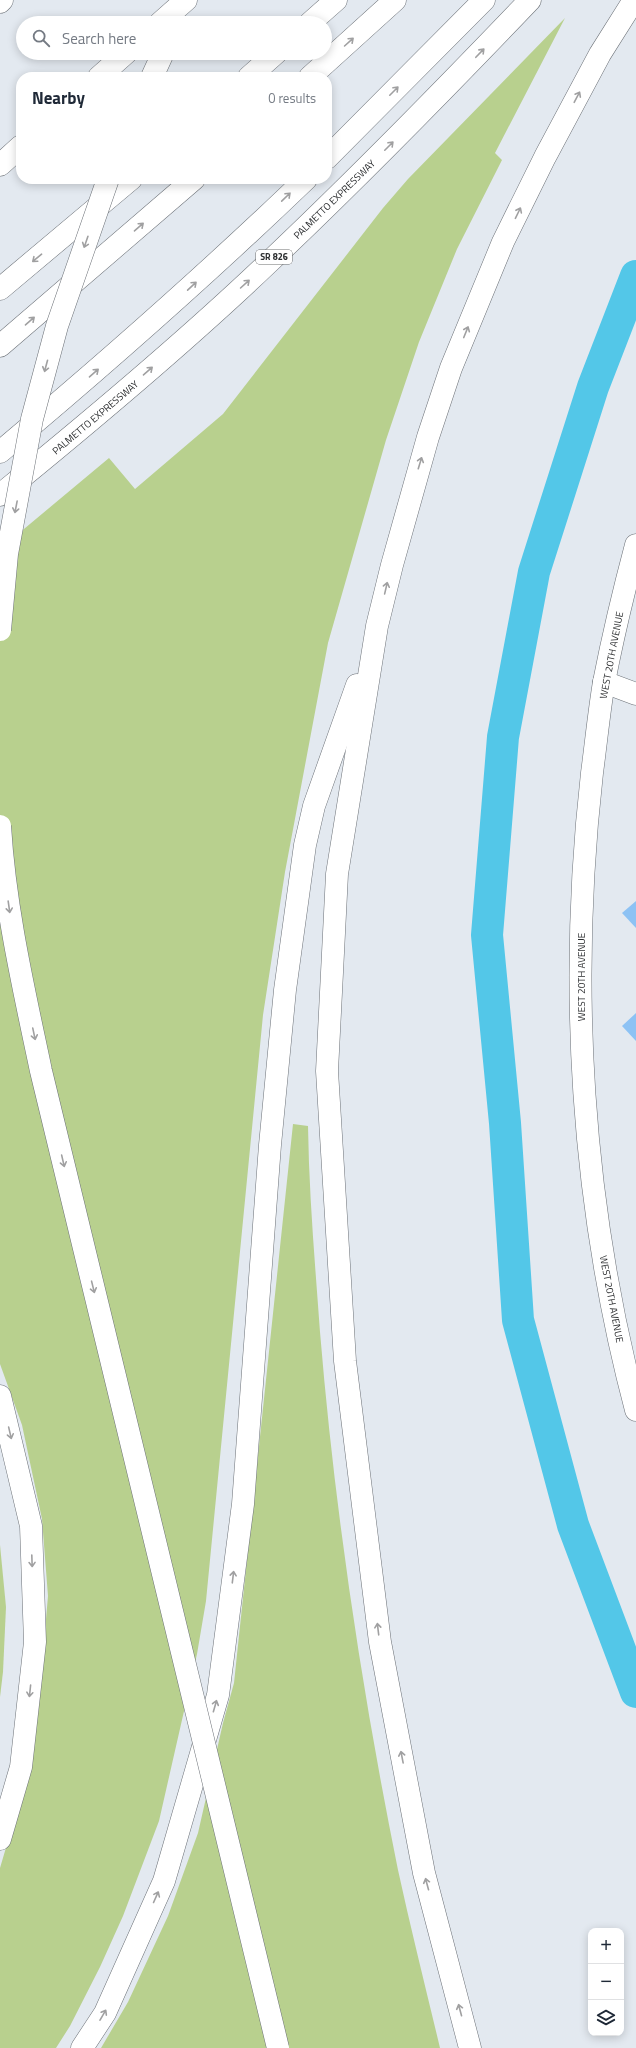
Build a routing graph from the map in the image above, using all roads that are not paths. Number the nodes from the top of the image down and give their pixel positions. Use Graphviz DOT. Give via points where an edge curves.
graph roads {
  1 [pos="186,0"];
  2 [pos="192,0"];
  3 [pos="336,0"];
  4 [pos="395,0"];
  5 [pos="484,0"];
  6 [pos="530,0"];
  7 [pos="634,0"];
  8 [pos="168,16"];
  9 [pos="182,16"];
  10 [pos="318,16"];
  11 [pos="332,57"];
  12 [pos="118,60"];
  13 [pos="160,60"];
  14 [pos="268,60"];
  15 [pos="329,60"];
  16 [pos="105,72"];
  17 [pos="154,72"];
  18 [pos="255,72"];
  19 [pos="316,72"];
  20 [pos="16,151"];
  21 [pos="332,153"];
  22 [pos="0,165"];
  23 [pos="106,184"];
  24 [pos="125,184"];
  25 [pos="188,184"];
  26 [pos="301,184"];
  27 [pos="0,289"];
  28 [pos="0,346"];
  29 [pos="0,452"];
  30 [pos="0,495"];
  31 [pos="636,545"];
  32 [pos="377,626"];
  33 [pos="0,630"];
  34 [pos="604,682"];
  35 [pos="636,694"];
  36 [pos="0,826"];
  37 [pos="0,1396"];
  38 [pos="636,1410"];
  39 [pos="0,1839"];
  40 [pos="82,2048"];
  41 [pos="278,2048"];
  42 [pos="470,2048"];
  1 -- 8 [label="main road"];
  2 -- 9 [label="main road"];
  3 -- 10 [label="main road"];
  11 -- 4 [label="main road, one-way"];
  21 -- 5 [label="main road, one-way"];
  30 -- 6 [label="main road, PALMETTO EXPRESSWAY / SR 826, one-way" via="131,386 266,264 429,106"];
  32 -- 7 [label="main road, one-way" via="409,502 451,368 503,242 545,157 600,54"];
  12 -- 16 [label="main road"];
  13 -- 17 [label="main road"];
  14 -- 18 [label="main road"];
  19 -- 15 [label="main road, one-way"];
  20 -- 22 [label="main road"];
  23 -- 33 [label="main road, one-way, bridge" via="57,326 32,419 7,554"];
  24 -- 27 [label="main road, one-way"];
  28 -- 25 [label="main road, one-way"];
  29 -- 26 [label="main road, one-way" via="179,298"];
  31 -- 34 [label="main road, WEST 20TH AVENUE"];
  40 -- 32 [label="main road, one-way" via="105,2013 164,1881 218,1695 243,1504 270,1145 285,990 305,845 314,806"];
  42 -- 32 [label="main road, one-way" via="424,1873 380,1642 344,1361 327,1071 337,874"];
  34 -- 35 [label="main road"];
  34 -- 38 [label="main road, WEST 20TH AVENUE" via="584,858 581,1018 589,1145 602,1249 616,1325"];
  36 -- 41 [label="main road, one-way, bridge" via="10,915 41,1071"];
  37 -- 39 [label="main road, one-way" via="31,1526 35,1642 21,1767"];
}
